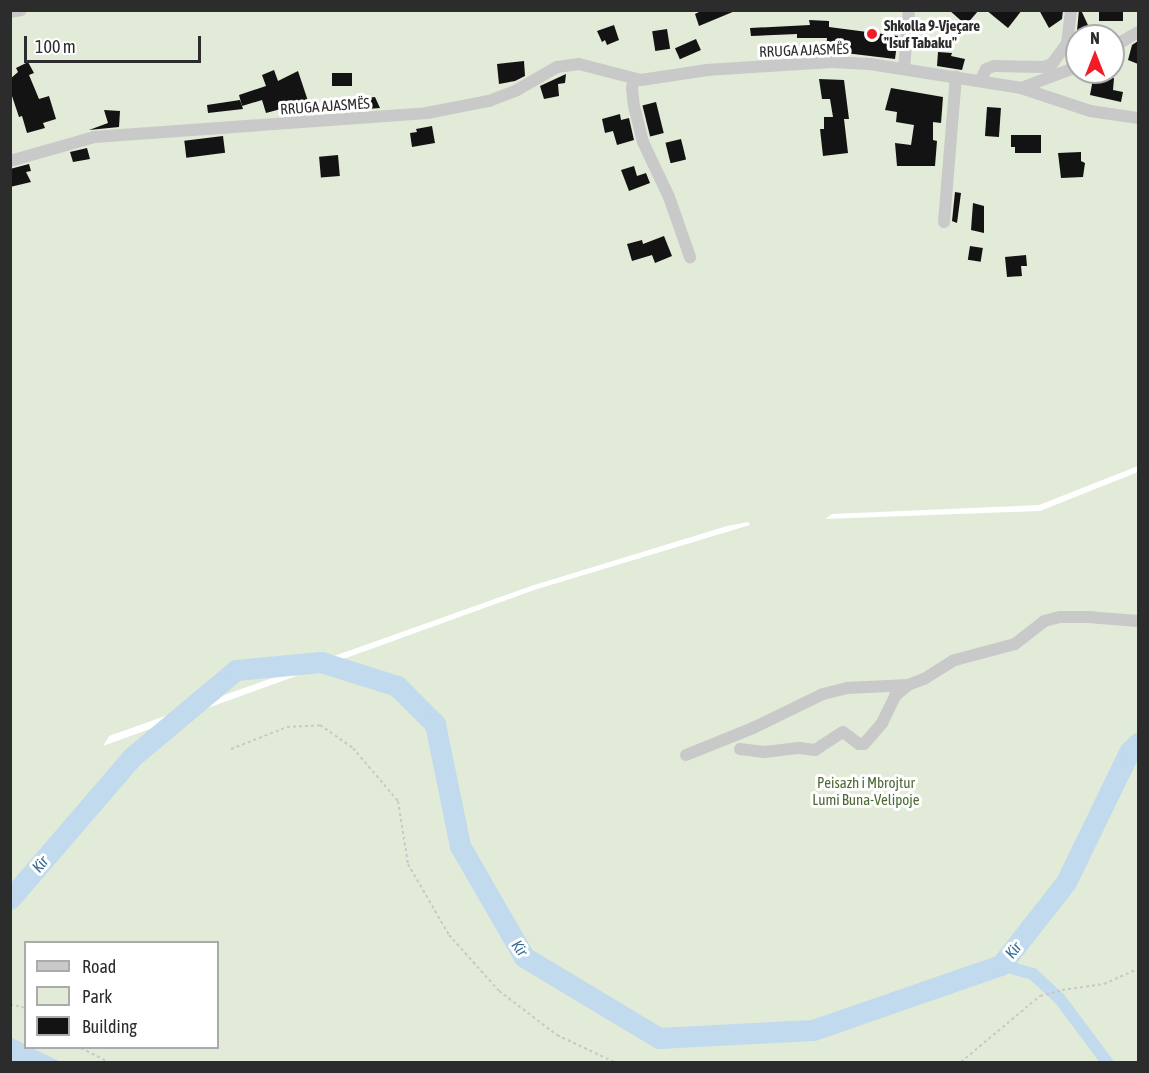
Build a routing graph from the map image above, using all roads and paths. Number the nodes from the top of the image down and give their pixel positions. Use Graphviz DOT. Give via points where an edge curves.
graph roads {
  1 [pos="21,10"];
  2 [pos="909,10"];
  3 [pos="1071,10"];
  4 [pos="10,12"];
  5 [pos="1138,32"];
  6 [pos="1125,40"];
  7 [pos="904,68"];
  8 [pos="1065,72"];
  9 [pos="957,76"];
  10 [pos="634,79"];
  11 [pos="980,81"];
  12 [pos="1021,88"];
  13 [pos="1138,118"];
  14 [pos="10,161"];
  15 [pos="944,222"];
  16 [pos="690,257"];
  17 [pos="1138,621"];
  18 [pos="908,685"];
  19 [pos="740,748"];
  20 [pos="231,749"];
  21 [pos="686,755"];
  22 [pos="1138,969"];
  23 [pos="85,1049"];
  24 [pos="108,1062"];
  25 [pos="614,1062"];
  26 [pos="961,1062"];
  1 -- 4 [label="street"];
  2 -- 7 [label="street"];
  3 -- 11 [label="street" via="1067,43 1052,63 1043,67 994,66 986,69"];
  5 -- 6 [label="street"];
  7 -- 9 [label="street, RRUGA AJASMËS"];
  7 -- 10 [label="street, RRUGA AJASMËS" via="832,62"];
  8 -- 12 [label="street"];
  9 -- 11 [label="street, RRUGA AJASMËS"];
  9 -- 15 [label="street"];
  10 -- 14 [label="street, RRUGA AJASMËS" via="591,65 568,65 506,95 438,111 94,137"];
  10 -- 16 [label="street" via="634,106 643,141 669,196"];
  11 -- 12 [label="street, RRUGA AJASMËS"];
  12 -- 13 [label="street, RRUGA AJASMËS" via="1090,111"];
  17 -- 18 [label="street" via="1088,616 1044,621 1015,644 955,660"];
  18 -- 19 [label="street" via="895,696 882,723 864,744 843,732 812,750 765,752"];
  18 -- 21 [label="street" via="847,688 823,694"];
  20 -- 25 [label="path" via="287,727 320,725 353,748 398,801 408,864 449,935 499,991 557,1035"];
  22 -- 26 [label="path" via="1104,984 1040,996"];
  23 -- 24 [label="path"];
}
